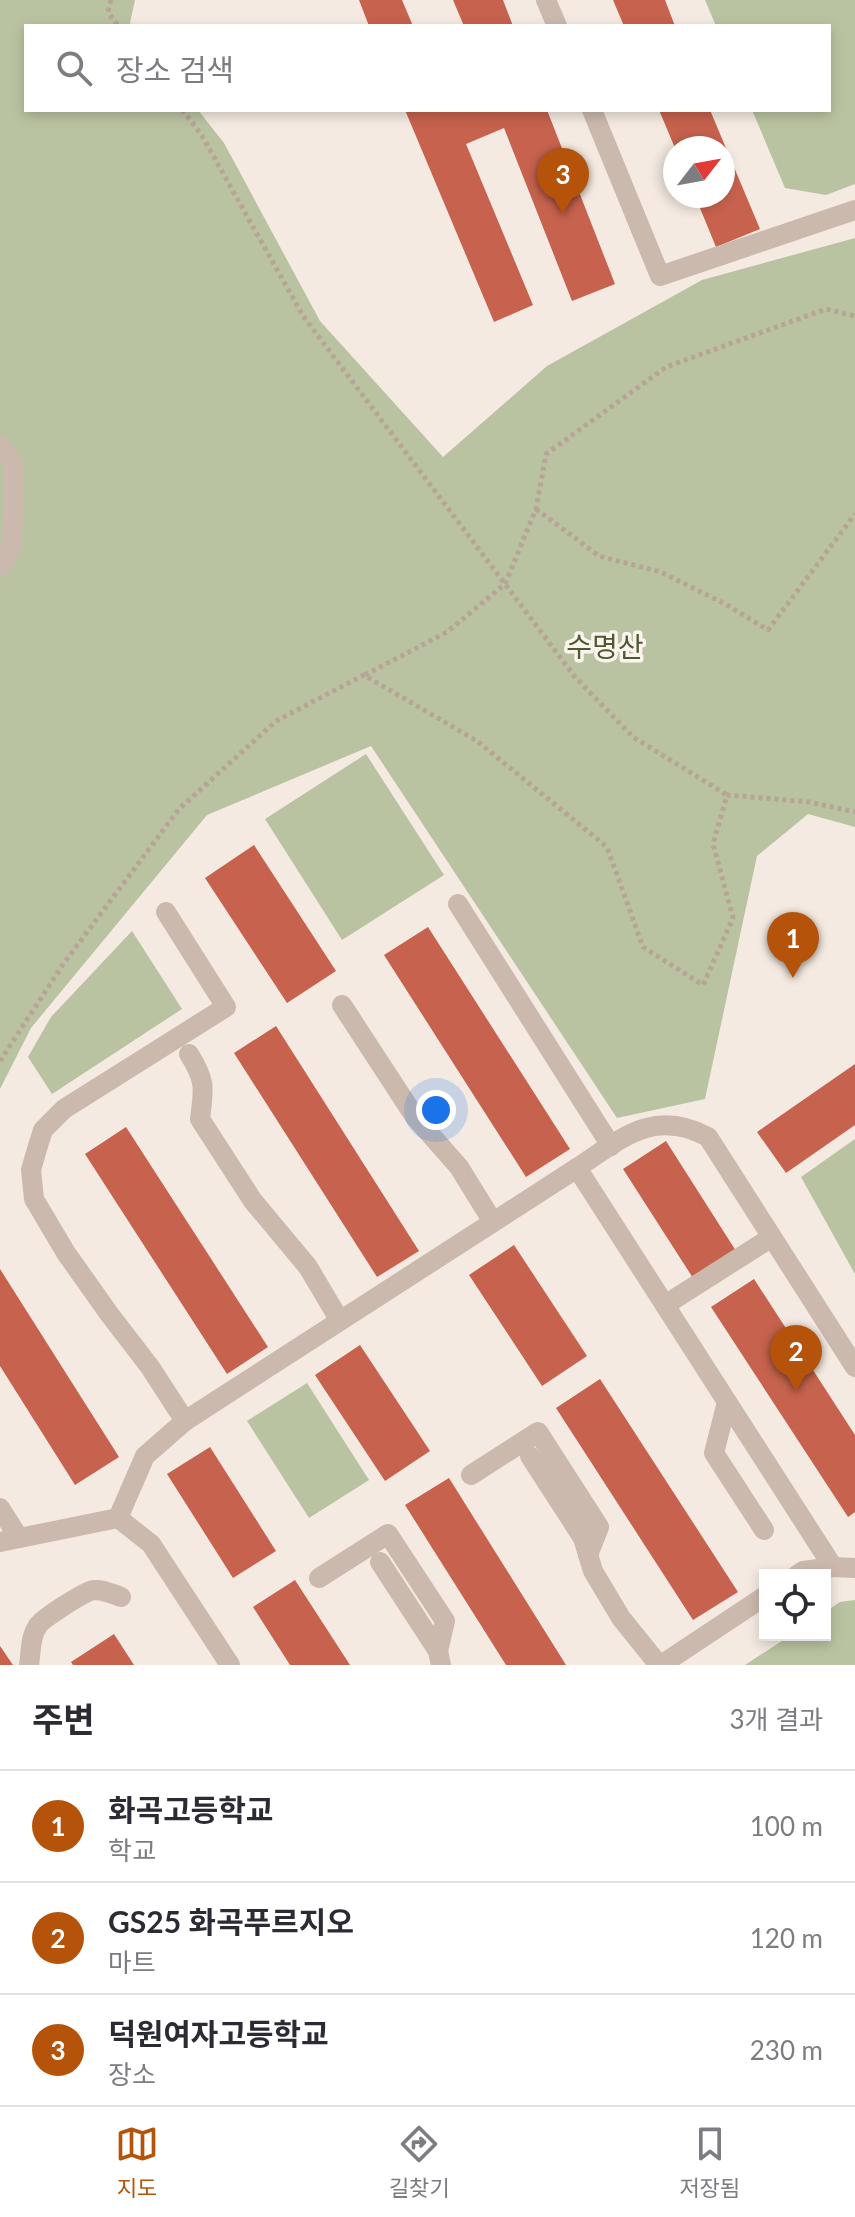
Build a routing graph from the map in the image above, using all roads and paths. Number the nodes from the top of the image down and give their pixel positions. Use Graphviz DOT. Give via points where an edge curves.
graph roads {
  1 [pos="111,0"];
  2 [pos="546,0"];
  3 [pos="117,24"];
  4 [pos="556,24"];
  5 [pos="184,112"];
  6 [pos="593,112"];
  7 [pos="855,210"];
  8 [pos="855,316"];
  9 [pos="0,445"];
  10 [pos="536,509"];
  11 [pos="855,514"];
  12 [pos="0,567"];
  13 [pos="505,584"];
  14 [pos="364,675"];
  15 [pos="727,795"];
  16 [pos="855,812"];
  17 [pos="458,904"];
  18 [pos="166,912"];
  19 [pos="342,1005"];
  20 [pos="189,1054"];
  21 [pos="0,1061"];
  22 [pos="611,1146"];
  23 [pos="577,1168"];
  24 [pos="493,1222"];
  25 [pos="772,1237"];
  26 [pos="665,1305"];
  27 [pos="340,1321"];
  28 [pos="855,1367"];
  29 [pos="727,1402"];
  30 [pos="185,1421"];
  31 [pos="530,1456"];
  32 [pos="471,1475"];
  33 [pos="0,1508"];
  34 [pos="118,1518"];
  35 [pos="764,1530"];
  36 [pos="9,1540"];
  37 [pos="588,1555"];
  38 [pos="380,1562"];
  39 [pos="833,1567"];
  40 [pos="855,1568"];
  41 [pos="818,1569"];
  42 [pos="319,1578"];
  43 [pos="121,1597"];
  44 [pos="759,1600"];
  45 [pos="439,1658"];
  46 [pos="29,1665"];
  47 [pos="230,1665"];
  48 [pos="660,1665"];
  1 -- 3 [label="path" via="108,12"];
  2 -- 4 [label="lane"];
  5 -- 13 [label="path" via="303,316"];
  6 -- 7 [label="lane" via="660,276"];
  8 -- 10 [label="path" via="826,309 666,367 546,454"];
  9 -- 12 [label="lane" via="14,465 12,546"];
  10 -- 11 [label="path" via="599,556 661,572 768,630"];
  10 -- 13 [label="path"];
  13 -- 14 [label="path" via="447,632"];
  13 -- 15 [label="path" via="575,677 633,737"];
  14 -- 15 [label="path" via="477,741 607,847 643,947 703,985 733,918 713,844"];
  14 -- 21 [label="path" via="276,721 179,809 64,963"];
  15 -- 16 [label="path"];
  17 -- 22 [label="lane"];
  18 -- 30 [label="lane" via="226,1007 64,1109 43,1130 31,1170 34,1199 66,1253"];
  19 -- 24 [label="lane" via="415,1117 459,1167"];
  20 -- 27 [label="lane" via="202,1074 200,1119 253,1201 308,1267"];
  22 -- 23 [label="lane"];
  22 -- 25 [label="lane" via="641,1129 667,1124 690,1127 708,1137"];
  23 -- 24 [label="lane"];
  23 -- 26 [label="lane"];
  24 -- 27 [label="lane"];
  25 -- 26 [label="lane"];
  25 -- 28 [label="lane"];
  26 -- 29 [label="lane"];
  27 -- 30 [label="lane"];
  29 -- 35 [label="lane" via="714,1453"];
  29 -- 39 [label="lane"];
  30 -- 34 [label="lane" via="145,1456"];
  31 -- 37 [label="lane" via="583,1538"];
  32 -- 37 [label="lane" via="538,1432 599,1527"];
  33 -- 36 [label="lane"];
  34 -- 36 [label="lane"];
  34 -- 47 [label="lane" via="151,1544"];
  37 -- 48 [label="lane" via="621,1618"];
  38 -- 45 [label="lane"];
  39 -- 40 [label="lane"];
  39 -- 41 [label="lane"];
  42 -- 45 [label="lane" via="388,1534 445,1621"];
  43 -- 46 [label="lane" via="91,1590 48,1617 37,1626"];
  44 -- 48 [label="lane"];
}
